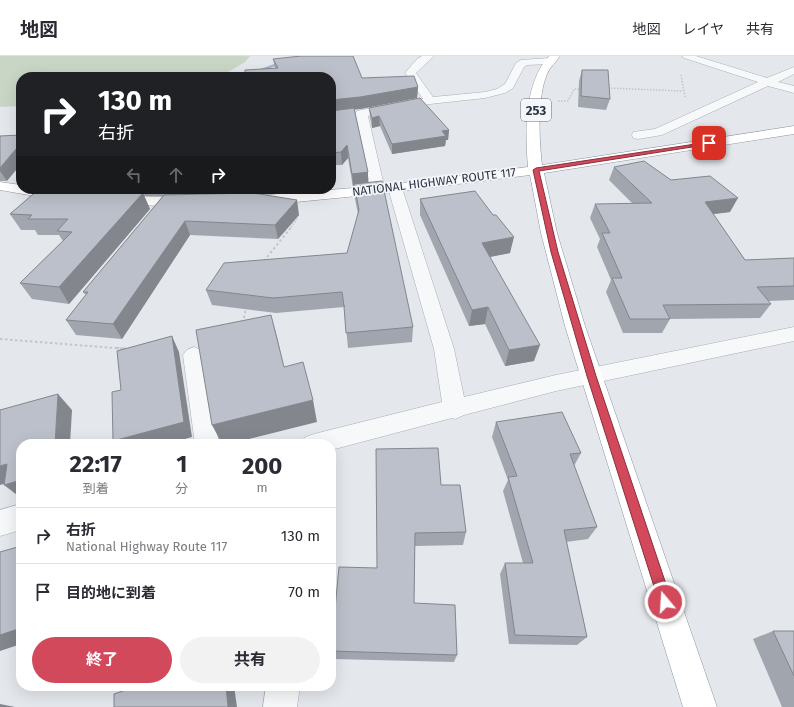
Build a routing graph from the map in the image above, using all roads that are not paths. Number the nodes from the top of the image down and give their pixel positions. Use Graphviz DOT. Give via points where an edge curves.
graph roads {
  1 [pos="428,56"];
  2 [pos="687,56"];
  3 [pos="552,59"];
  4 [pos="794,70"];
  5 [pos="769,81"];
  6 [pos="794,90"];
  7 [pos="430,101"];
  8 [pos="361,114"];
  9 [pos="346,115"];
  10 [pos="794,130"];
  11 [pos="638,135"];
  12 [pos="536,170"];
  13 [pos="0,186"];
  14 [pos="16,188"];
  15 [pos="387,189"];
  16 [pos="336,193"];
  17 [pos="56,194"];
  18 [pos="328,194"];
  19 [pos="77,197"];
  20 [pos="199,198"];
  21 [pos="105,200"];
  22 [pos="238,201"];
  23 [pos="164,203"];
  24 [pos="150,220"];
  25 [pos="790,341"];
  26 [pos="194,355"];
  27 [pos="592,376"];
  28 [pos="455,410"];
  29 [pos="206,439"];
  30 [pos="335,439"];
  31 [pos="16,518"];
  32 [pos="0,523"];
  33 [pos="282,691"];
  34 [pos="280,707"];
  35 [pos="700,707"];
  1 -- 7 [label="street" via="410,73"];
  2 -- 5 [label="street"];
  3 -- 7 [label="street" via="525,62 520,65 509,86 501,91"];
  3 -- 12 [label="highway, 253" via="540,77 536,101"];
  4 -- 5 [label="street"];
  5 -- 6 [label="street"];
  5 -- 11 [label="street" via="658,132"];
  7 -- 8 [label="street"];
  8 -- 9 [label="street"];
  8 -- 15 [label="street"];
  10 -- 12 [label="highway, NATIONAL HIGHWAY ROUTE 117"];
  12 -- 15 [label="highway, NATIONAL HIGHWAY ROUTE 117"];
  12 -- 27 [label="highway, 253" via="554,252"];
  13 -- 14 [label="highway"];
  15 -- 16 [label="highway, NATIONAL HIGHWAY ROUTE 117"];
  15 -- 28 [label="street" via="444,349"];
  17 -- 19 [label="highway"];
  18 -- 22 [label="highway, NATIONAL HIGHWAY ROUTE 117"];
  20 -- 23 [label="highway"];
  21 -- 23 [label="highway"];
  23 -- 24 [label="street"];
  25 -- 27 [label="street"];
  26 -- 29 [label="street"];
  27 -- 28 [label="street"];
  27 -- 35 [label="highway, 253"];
  28 -- 30 [label="street"];
  31 -- 32 [label="street"];
  33 -- 34 [label="street"];
}
